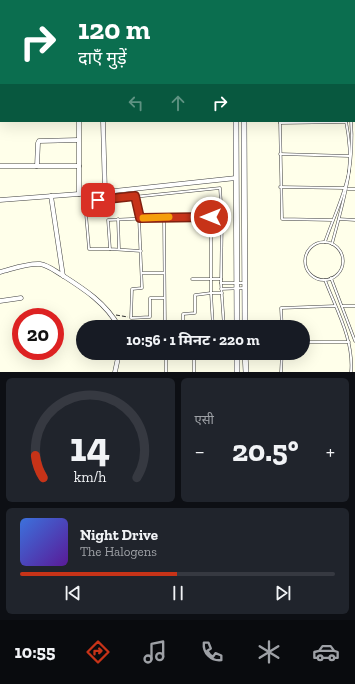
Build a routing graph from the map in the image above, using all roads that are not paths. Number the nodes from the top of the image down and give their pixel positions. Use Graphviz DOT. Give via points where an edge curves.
graph roads {
  1 [pos="79,122"];
  2 [pos="103,122"];
  3 [pos="236,122"];
  4 [pos="244,122"];
  5 [pos="280,122"];
  6 [pos="346,122"];
  7 [pos="351,122"];
  8 [pos="78,140"];
  9 [pos="280,154"];
  10 [pos="349,156"];
  11 [pos="354,156"];
  12 [pos="0,166"];
  13 [pos="37,166"];
  14 [pos="79,166"];
  15 [pos="236,178"];
  16 [pos="280,187"];
  17 [pos="344,188"];
  18 [pos="348,189"];
  19 [pos="355,189"];
  20 [pos="105,192"];
  21 [pos="79,194"];
  22 [pos="51,196"];
  23 [pos="135,196"];
  24 [pos="0,200"];
  25 [pos="164,217"];
  26 [pos="211,217"];
  27 [pos="222,217"];
  28 [pos="140,218"];
  29 [pos="118,219"];
  30 [pos="338,219"];
  31 [pos="332,220"];
  32 [pos="355,220"];
  33 [pos="324,242"];
  34 [pos="332,244"];
  35 [pos="110,249"];
  36 [pos="119,249"];
  37 [pos="141,251"];
  38 [pos="0,272"];
  39 [pos="142,273"];
  40 [pos="164,273"];
  41 [pos="63,276"];
  42 [pos="331,278"];
  43 [pos="192,279"];
  44 [pos="211,279"];
  45 [pos="221,279"];
  46 [pos="324,280"];
  47 [pos="221,283"];
  48 [pos="245,285"];
  49 [pos="236,286"];
  50 [pos="221,289"];
  51 [pos="222,293"];
  52 [pos="211,294"];
  53 [pos="21,298"];
  54 [pos="164,298"];
  55 [pos="0,301"];
  56 [pos="335,306"];
  57 [pos="342,306"];
  58 [pos="355,306"];
  59 [pos="114,320"];
  60 [pos="165,320"];
  61 [pos="183,320"];
  62 [pos="213,320"];
  63 [pos="224,320"];
  64 [pos="237,320"];
  65 [pos="245,320"];
  66 [pos="282,320"];
  67 [pos="355,341"];
  68 [pos="310,342"];
  69 [pos="349,342"];
  70 [pos="118,360"];
  71 [pos="166,360"];
  72 [pos="194,360"];
  73 [pos="237,360"];
  74 [pos="245,360"];
  75 [pos="282,360"];
  76 [pos="115,372"];
  77 [pos="166,372"];
  78 [pos="194,372"];
  79 [pos="237,372"];
  80 [pos="246,372"];
  81 [pos="282,372"];
  82 [pos="351,372"];
  1 -- 8 [label="street"];
  2 -- 20 [label="street"];
  3 -- 15 [label="street"];
  4 -- 48 [label="street"];
  5 -- 9 [label="lane"];
  6 -- 10 [label="lane"];
  7 -- 11 [label="lane"];
  8 -- 13 [label="street" via="39,141"];
  8 -- 14 [label="street"];
  9 -- 10 [label="lane"];
  9 -- 16 [label="lane"];
  10 -- 17 [label="lane" via="349,171"];
  11 -- 18 [label="lane"];
  12 -- 13 [label="street"];
  13 -- 14 [label="street"];
  14 -- 21 [label="street"];
  15 -- 20 [label="street"];
  15 -- 49 [label="street"];
  16 -- 17 [label="lane"];
  16 -- 31 [label="lane" via="282,219"];
  17 -- 31 [label="lane"];
  18 -- 19 [label="lane"];
  18 -- 30 [label="lane"];
  20 -- 21 [label="street"];
  21 -- 22 [label="street"];
  22 -- 24 [label="street"];
  22 -- 41 [label="street"];
  23 -- 27 [label="lane" via="220,188"];
  23 -- 28 [label="lane"];
  23 -- 35 [label="lane" via="85,202 89,248"];
  25 -- 26 [label="lane"];
  25 -- 28 [label="lane"];
  25 -- 40 [label="lane"];
  26 -- 27 [label="lane"];
  26 -- 44 [label="lane"];
  27 -- 45 [label="lane"];
  28 -- 29 [label="lane"];
  28 -- 37 [label="lane"];
  29 -- 35 [label="lane" via="108,220"];
  29 -- 36 [label="lane"];
  30 -- 32 [label="lane"];
  30 -- 34 [label="lane"];
  31 -- 33 [label="lane"];
  33 -- 34 [label="lane"];
  33 -- 46 [label="lane" via="310,248 305,262 313,276"];
  34 -- 42 [label="lane" via="340,252 342,264 337,274"];
  35 -- 36 [label="lane"];
  36 -- 37 [label="lane"];
  37 -- 39 [label="lane"];
  38 -- 41 [label="street" via="41,264"];
  39 -- 40 [label="lane"];
  39 -- 54 [label="lane" via="142,288 132,289 131,318 150,318 150,298"];
  40 -- 54 [label="lane"];
  41 -- 59 [label="street" via="92,296"];
  42 -- 46 [label="lane"];
  42 -- 57 [label="lane"];
  43 -- 44 [label="lane"];
  44 -- 45 [label="lane"];
  44 -- 52 [label="lane"];
  45 -- 47 [label="lane"];
  46 -- 56 [label="lane"];
  47 -- 49 [label="lane"];
  47 -- 50 [label="lane"];
  48 -- 49 [label="lane"];
  48 -- 49 [label="lane"];
  48 -- 65 [label="street"];
  49 -- 50 [label="lane"];
  49 -- 64 [label="street"];
  50 -- 51 [label="lane"];
  51 -- 52 [label="lane"];
  51 -- 63 [label="lane"];
  52 -- 61 [label="lane" via="196,295 195,313 183,314"];
  52 -- 62 [label="lane"];
  53 -- 55 [label="street"];
  54 -- 60 [label="lane"];
  56 -- 66 [label="lane" via="281,308"];
  56 -- 69 [label="lane"];
  57 -- 58 [label="lane"];
  57 -- 67 [label="lane"];
  68 -- 69 [label="lane"];
  69 -- 82 [label="lane"];
  70 -- 76 [label="street"];
  71 -- 77 [label="lane"];
  72 -- 78 [label="lane"];
  73 -- 79 [label="street"];
  74 -- 80 [label="street"];
  75 -- 81 [label="lane"];
}
